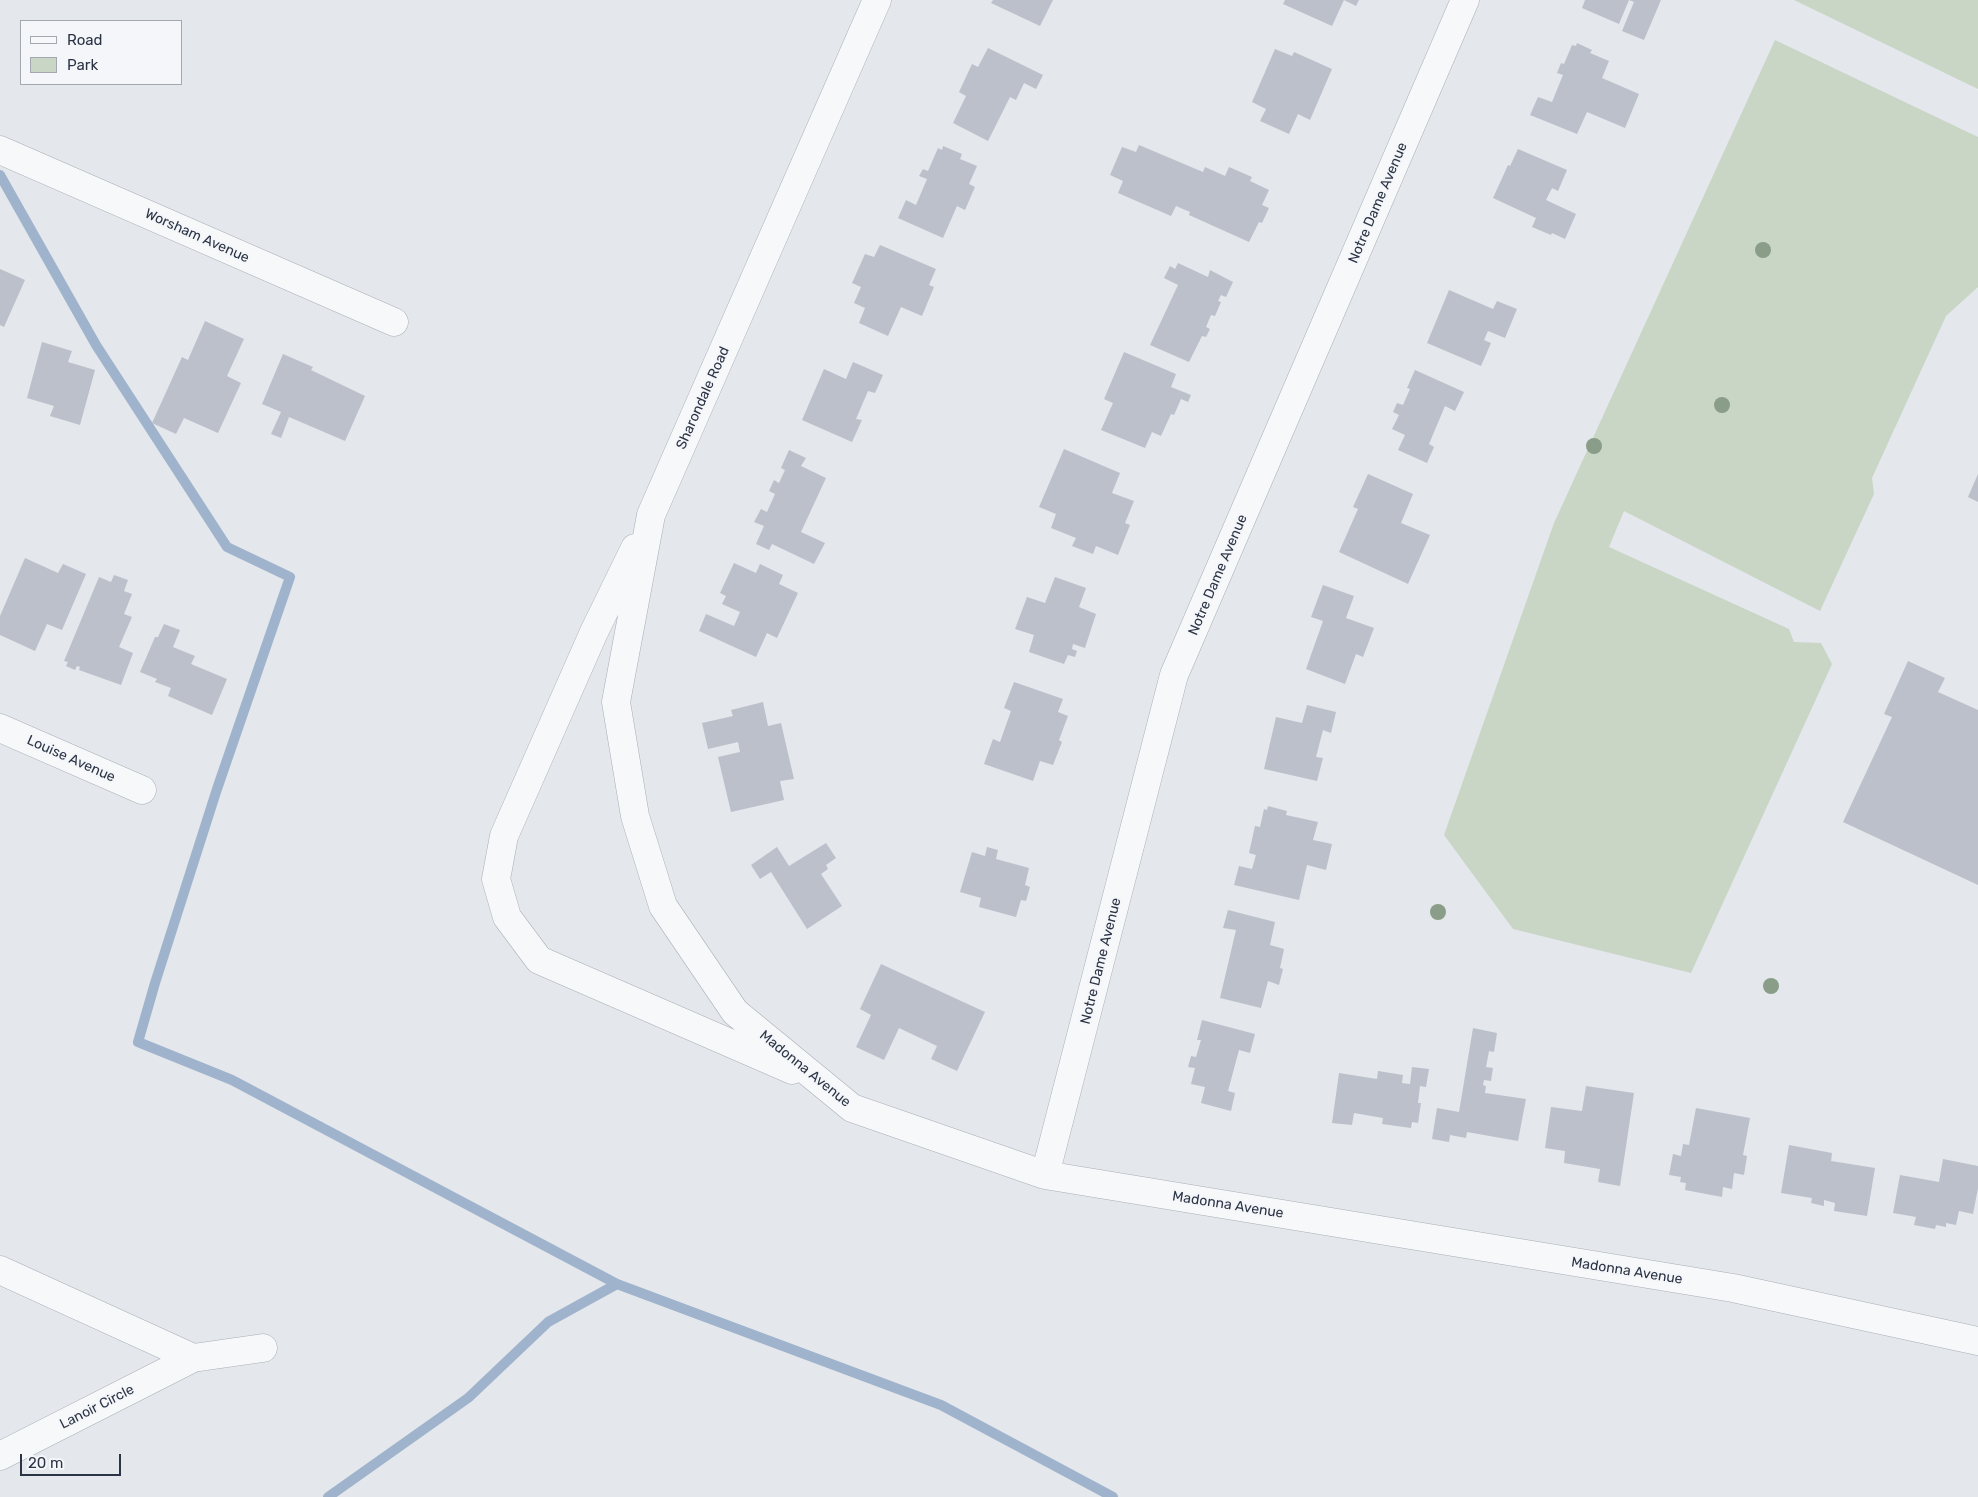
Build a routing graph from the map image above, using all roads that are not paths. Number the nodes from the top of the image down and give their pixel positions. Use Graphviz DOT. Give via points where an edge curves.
graph roads {
  1 [pos="877,0"];
  2 [pos="1465,0"];
  3 [pos="0,150"];
  4 [pos="394,322"];
  5 [pos="651,515"];
  6 [pos="0,728"];
  7 [pos="142,790"];
  8 [pos="635,816"];
  9 [pos="821,1082"];
  10 [pos="1046,1175"];
  11 [pos="0,1270"];
  12 [pos="1978,1341"];
  13 [pos="263,1348"];
  14 [pos="193,1358"];
  15 [pos="0,1456"];
  1 -- 5 [label="street, Sharondale Road"];
  2 -- 10 [label="street, Notre Dame Avenue" via="1174,675"];
  3 -- 4 [label="street, Worsham Avenue"];
  5 -- 8 [label="street, Sharondale Road" via="616,702"];
  5 -- 9 [label="street" via="594,632 504,836 496,879 507,917 539,960"];
  6 -- 7 [label="street, Louise Avenue"];
  8 -- 9 [label="street, Madonna Avenue" via="663,906 735,1012"];
  9 -- 10 [label="street, Madonna Avenue" via="852,1108"];
  10 -- 12 [label="street, Madonna Avenue" via="1733,1288"];
  11 -- 14 [label="street"];
  13 -- 14 [label="street, Lanoir Circle"];
  14 -- 15 [label="street, Lanoir Circle"];
}
